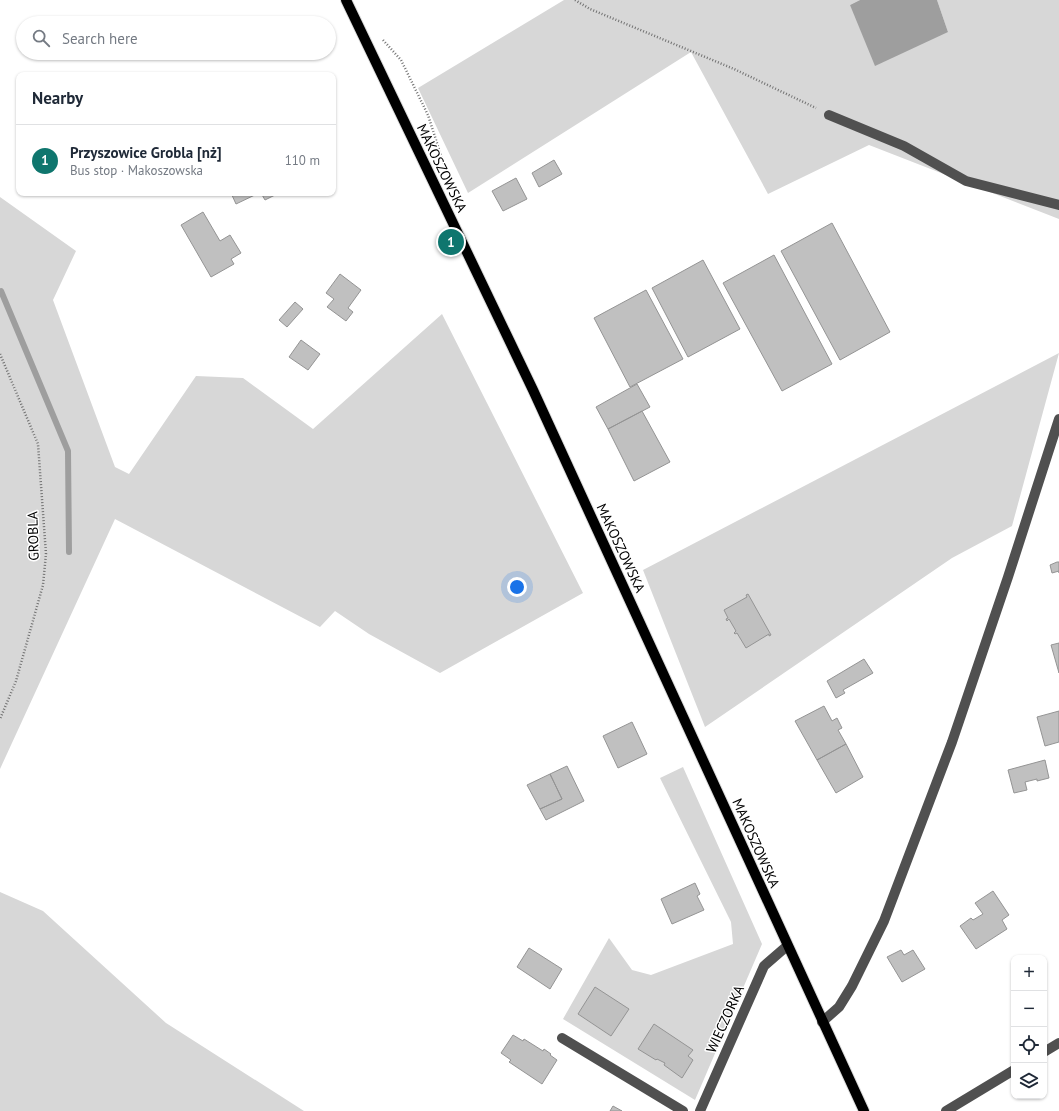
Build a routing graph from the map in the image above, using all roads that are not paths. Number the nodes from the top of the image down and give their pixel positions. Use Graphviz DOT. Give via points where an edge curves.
graph roads {
  1 [pos="346,0"];
  2 [pos="829,115"];
  3 [pos="1059,205"];
  4 [pos="1059,419"];
  5 [pos="787,946"];
  6 [pos="822,1022"];
  7 [pos="562,1038"];
  8 [pos="1059,1042"];
  9 [pos="1047,1050"];
  10 [pos="1011,1072"];
  11 [pos="683,1111"];
  12 [pos="700,1111"];
  13 [pos="864,1111"];
  14 [pos="946,1111"];
  1 -- 5 [label="main road, MAKOSZOWSKA" via="533,390"];
  2 -- 3 [label="street" via="904,146 966,181"];
  4 -- 6 [label="street" via="952,742 884,921 852,986 839,1007"];
  5 -- 6 [label="main road, MAKOSZOWSKA"];
  5 -- 12 [label="street, WIECZORKA" via="764,966"];
  6 -- 13 [label="main road, MAKOSZOWSKA"];
  7 -- 11 [label="street"];
  8 -- 9 [label="street"];
  10 -- 14 [label="street"];
}
